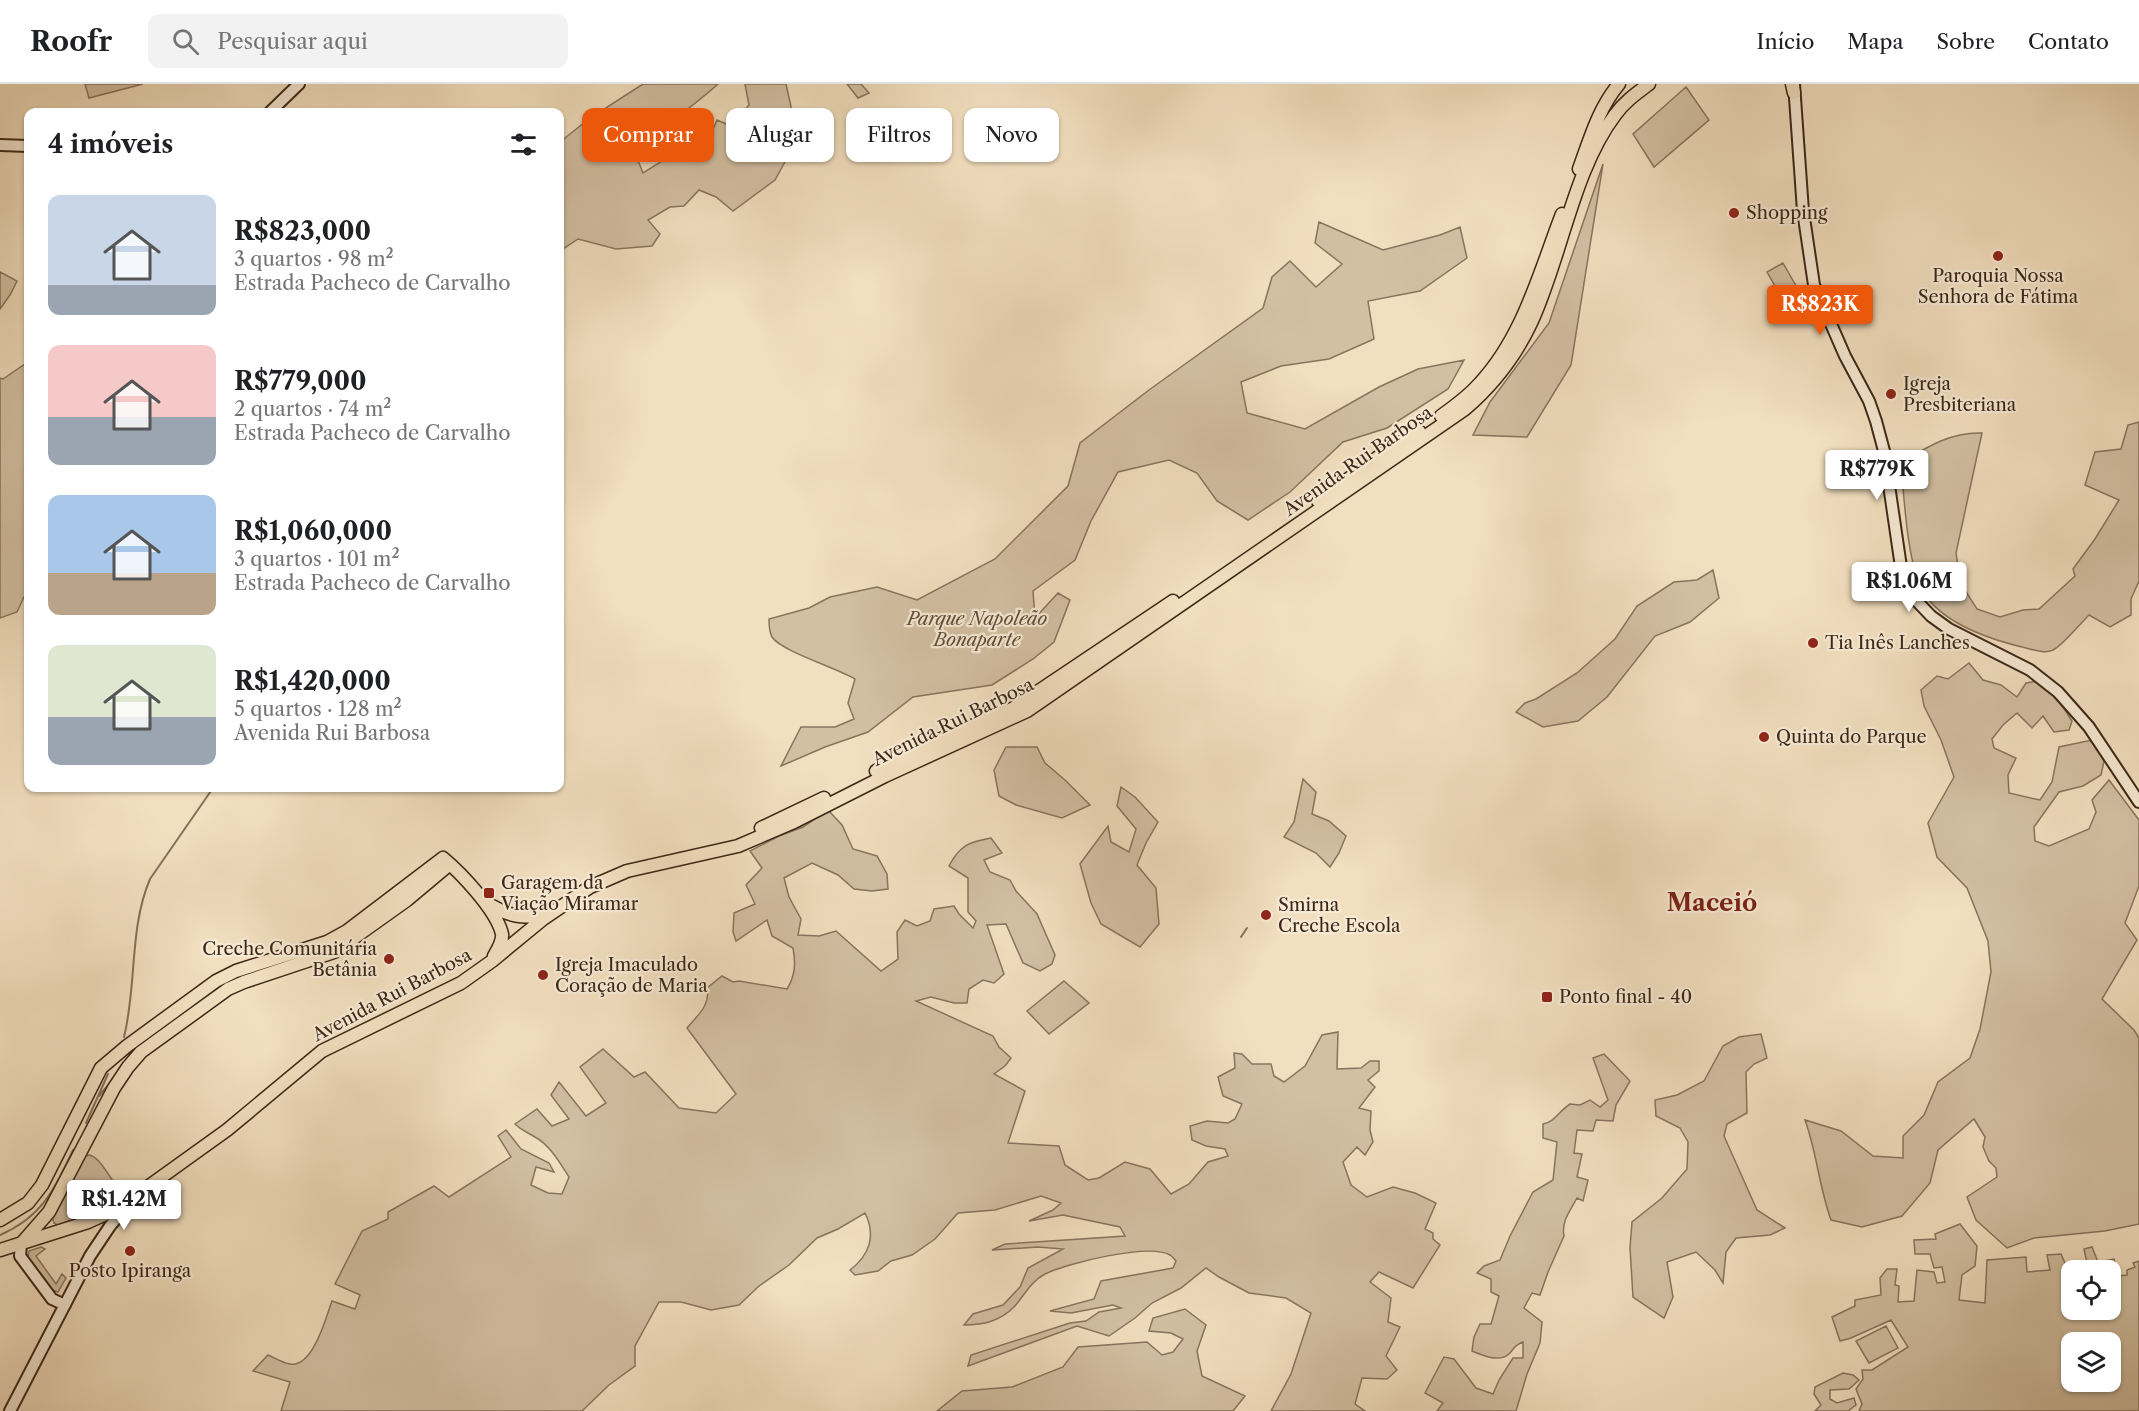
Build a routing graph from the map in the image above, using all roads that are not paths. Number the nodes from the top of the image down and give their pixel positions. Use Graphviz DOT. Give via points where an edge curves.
graph roads {
  1 [pos="299,84"];
  2 [pos="1619,84"];
  3 [pos="1649,84"];
  4 [pos="1793,87"];
  5 [pos="274,108"];
  6 [pos="0,145"];
  7 [pos="24,146"];
  8 [pos="2139,802"];
  9 [pos="446,861"];
  10 [pos="485,902"];
  11 [pos="492,961"];
  12 [pos="88,1137"];
  13 [pos="57,1154"];
  14 [pos="141,1192"];
  15 [pos="49,1212"];
  16 [pos="0,1220"];
  17 [pos="67,1230"];
  18 [pos="21,1244"];
  19 [pos="0,1250"];
  20 [pos="65,1305"];
  21 [pos="10,1411"];
  1 -- 5 [label="main road"];
  2 -- 10 [label="main road, Avenida Rui Barbosa" via="1595,124 1525,310 1502,355 1473,390 1436,420 1012,709 932,743 728,842 626,864 588,880 541,913 503,913"];
  3 -- 11 [label="main road, Avenida Rui Barbosa" via="1615,115 1598,143 1540,301 1515,352 1486,391 1465,409 1027,711 738,846 627,871 590,887"];
  4 -- 8 [label="main road" via="1803,211 1814,285 1876,421 1901,567 1911,595 1949,629 2030,670 2058,692 2089,727"];
  6 -- 7 [label="main road"];
  9 -- 10 [label="main road"];
  9 -- 12 [label="main road" via="407,900 334,952 228,989 141,1052 114,1088"];
  9 -- 13 [label="main road" via="327,942 216,981 127,1046 101,1068"];
  10 -- 11 [label="main road" via="502,934"];
  11 -- 14 [label="main road, Avenida Rui Barbosa" via="461,983 322,1051 227,1130"];
  12 -- 13 [label="main road"];
  12 -- 15 [label="main road"];
  13 -- 16 [label="main road" via="28,1203"];
  14 -- 17 [label="main road, Avenida Rui Barbosa" via="107,1214"];
  14 -- 20 [label="main road, Avenida Rui Barbosa" via="90,1256"];
  15 -- 17 [label="main road" via="53,1226"];
  15 -- 18 [label="main road"];
  17 -- 18 [label="main road, Avenida Rui Barbosa"];
  18 -- 19 [label="main road, Avenida Rui Barbosa"];
  18 -- 20 [label="main road" via="21,1256 52,1299"];
  20 -- 21 [label="main road, Avenida Rui Barbosa"];
}
